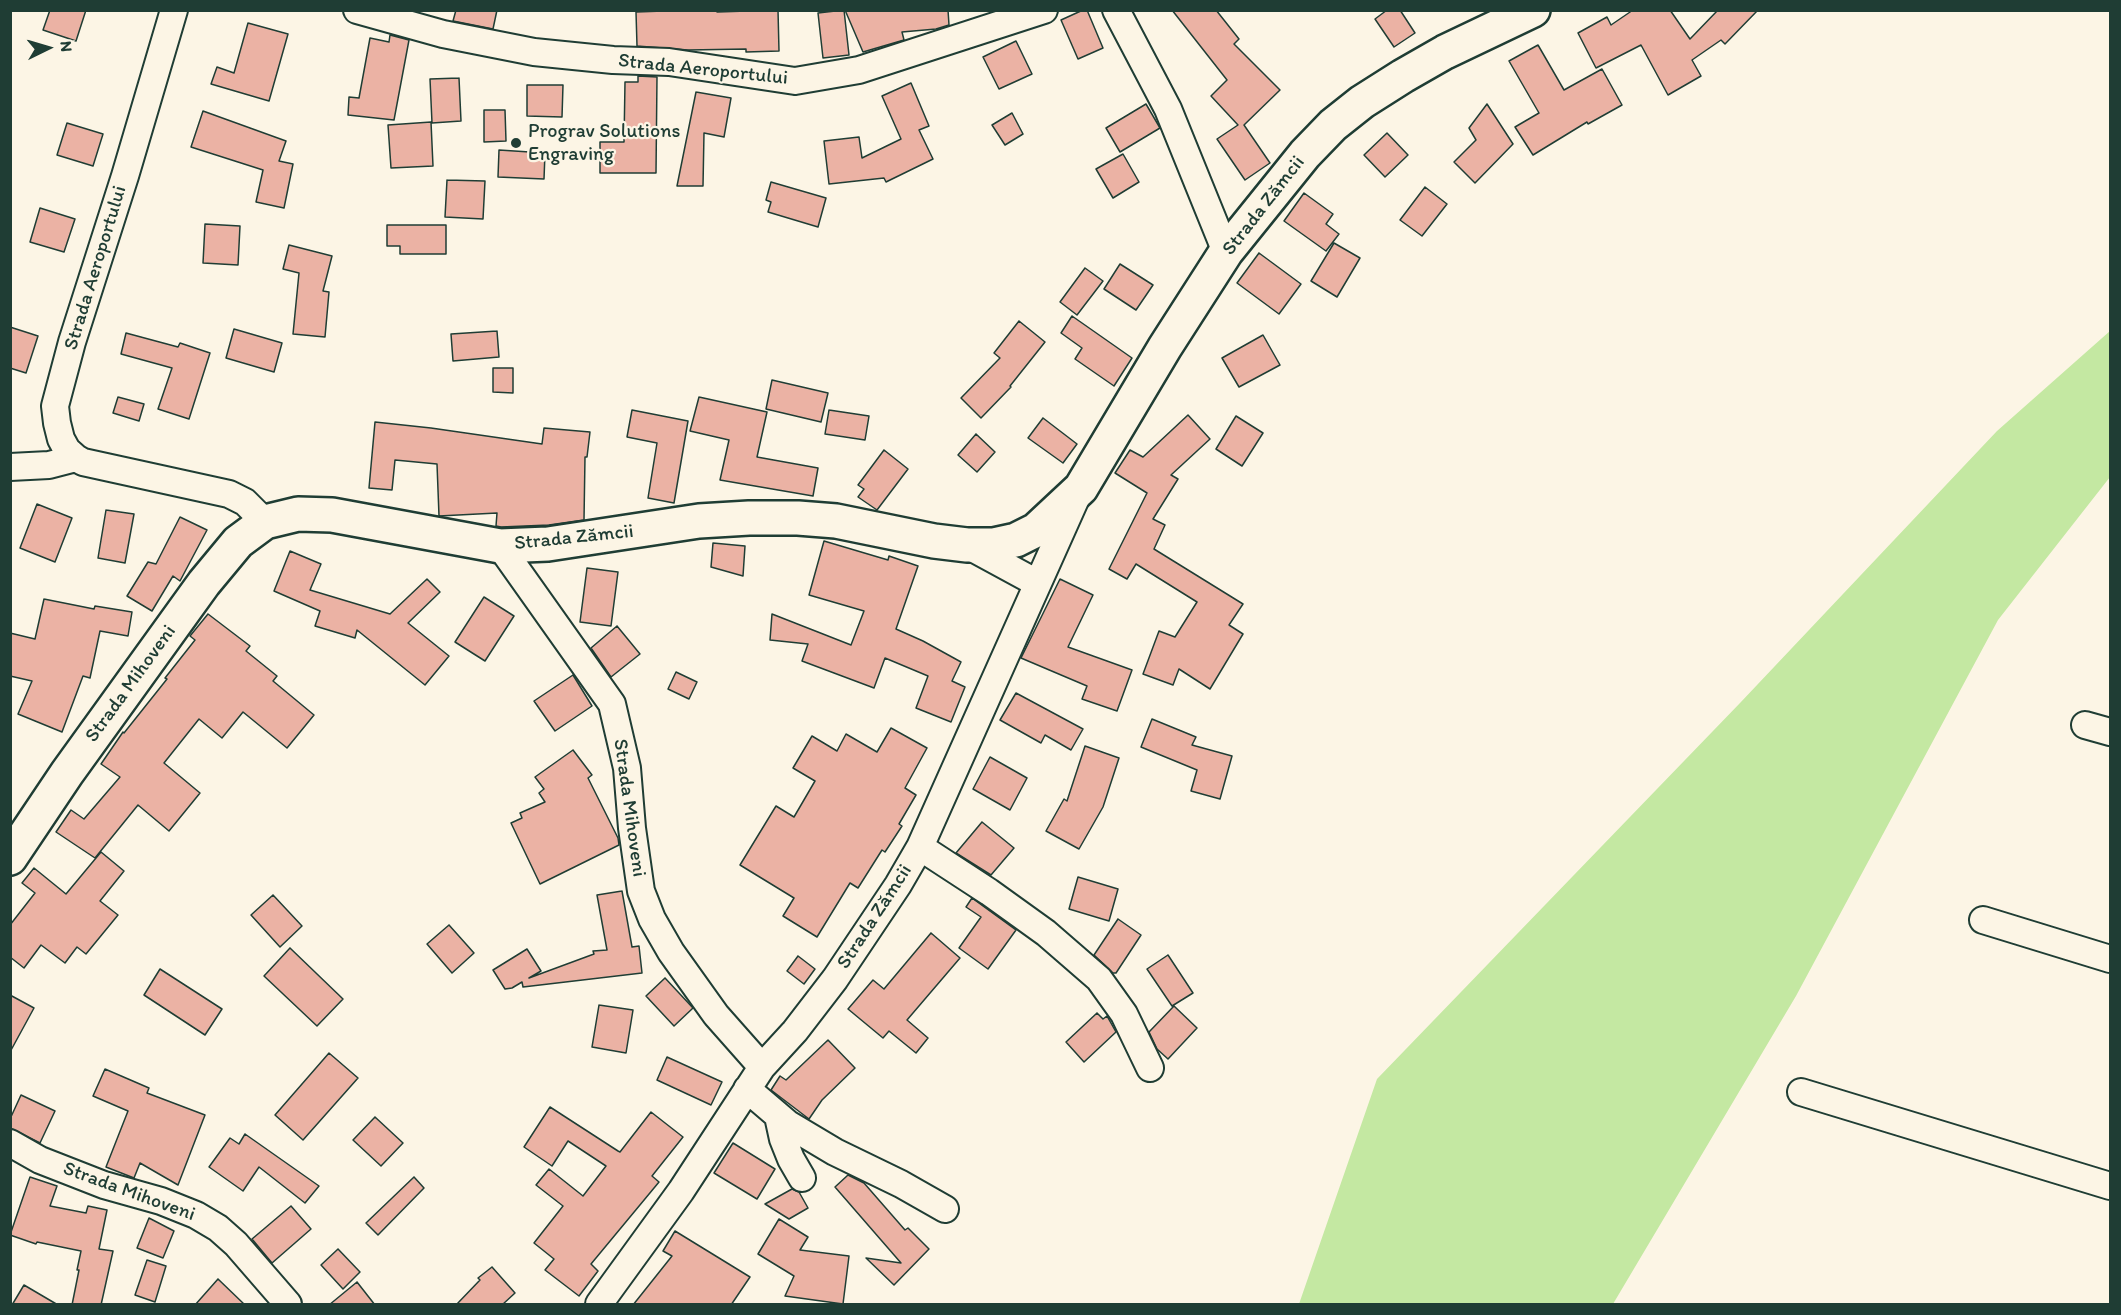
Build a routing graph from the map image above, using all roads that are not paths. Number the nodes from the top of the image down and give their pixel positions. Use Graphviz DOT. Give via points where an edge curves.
graph roads {
  1 [pos="174,10"];
  2 [pos="357,10"];
  3 [pos="1044,10"];
  4 [pos="1116,10"];
  5 [pos="1533,10"];
  6 [pos="1226,252"];
  7 [pos="76,458"];
  8 [pos="10,467"];
  9 [pos="1081,488"];
  10 [pos="265,522"];
  11 [pos="967,545"];
  12 [pos="500,546"];
  13 [pos="1037,583"];
  14 [pos="2085,724"];
  15 [pos="2110,732"];
  16 [pos="920,847"];
  17 [pos="10,858"];
  18 [pos="1983,920"];
  19 [pos="2110,959"];
  20 [pos="762,1067"];
  21 [pos="1150,1068"];
  22 [pos="747,1089"];
  23 [pos="1801,1092"];
  24 [pos="778,1116"];
  25 [pos="10,1143"];
  26 [pos="802,1178"];
  27 [pos="2110,1186"];
  28 [pos="945,1209"];
  29 [pos="288,1305"];
  30 [pos="598,1305"];
  1 -- 7 [label="street, Strada Aeroportului" via="56,406 61,439"];
  2 -- 3 [label="street, Strada Aeroportului" via="442,34 534,52 669,62 795,81 859,70"];
  4 -- 6 [label="street" via="1168,109"];
  5 -- 6 [label="main road, Strada Zămcii" via="1445,52 1362,102 1305,154"];
  6 -- 9 [label="main road, Strada Zămcii"];
  7 -- 8 [label="street" via="49,465"];
  7 -- 10 [label="street" via="229,494 245,502"];
  9 -- 11 [label="main road, Strada Zămcii" via="1036,530 1016,540"];
  9 -- 13 [label="street, Strada Zămcii"];
  10 -- 12 [label="main road, Strada Zămcii" via="297,514 332,515"];
  10 -- 17 [label="main road, Strada Mihoveni" via="238,542 204,584"];
  11 -- 12 [label="main road, Strada Zămcii" via="836,521 749,518 699,521 548,544"];
  11 -- 13 [label="street"];
  12 -- 20 [label="street, Strada Mihoveni" via="612,704 627,768 641,891 652,919 716,1015"];
  13 -- 16 [label="street, Strada Zămcii"];
  14 -- 15 [label="street"];
  16 -- 20 [label="street, Strada Zămcii" via="835,979"];
  16 -- 21 [label="street" via="1046,933 1099,980 1124,1014"];
  18 -- 19 [label="street"];
  20 -- 22 [label="street, Strada Zămcii"];
  22 -- 24 [label="street"];
  22 -- 30 [label="street, Strada Zămcii" via="681,1191"];
  23 -- 27 [label="street"];
  24 -- 26 [label="street" via="787,1149"];
  24 -- 28 [label="street" via="835,1152"];
  25 -- 29 [label="street, Strada Mihoveni" via="40,1160 104,1185 196,1215 237,1244"];
}
